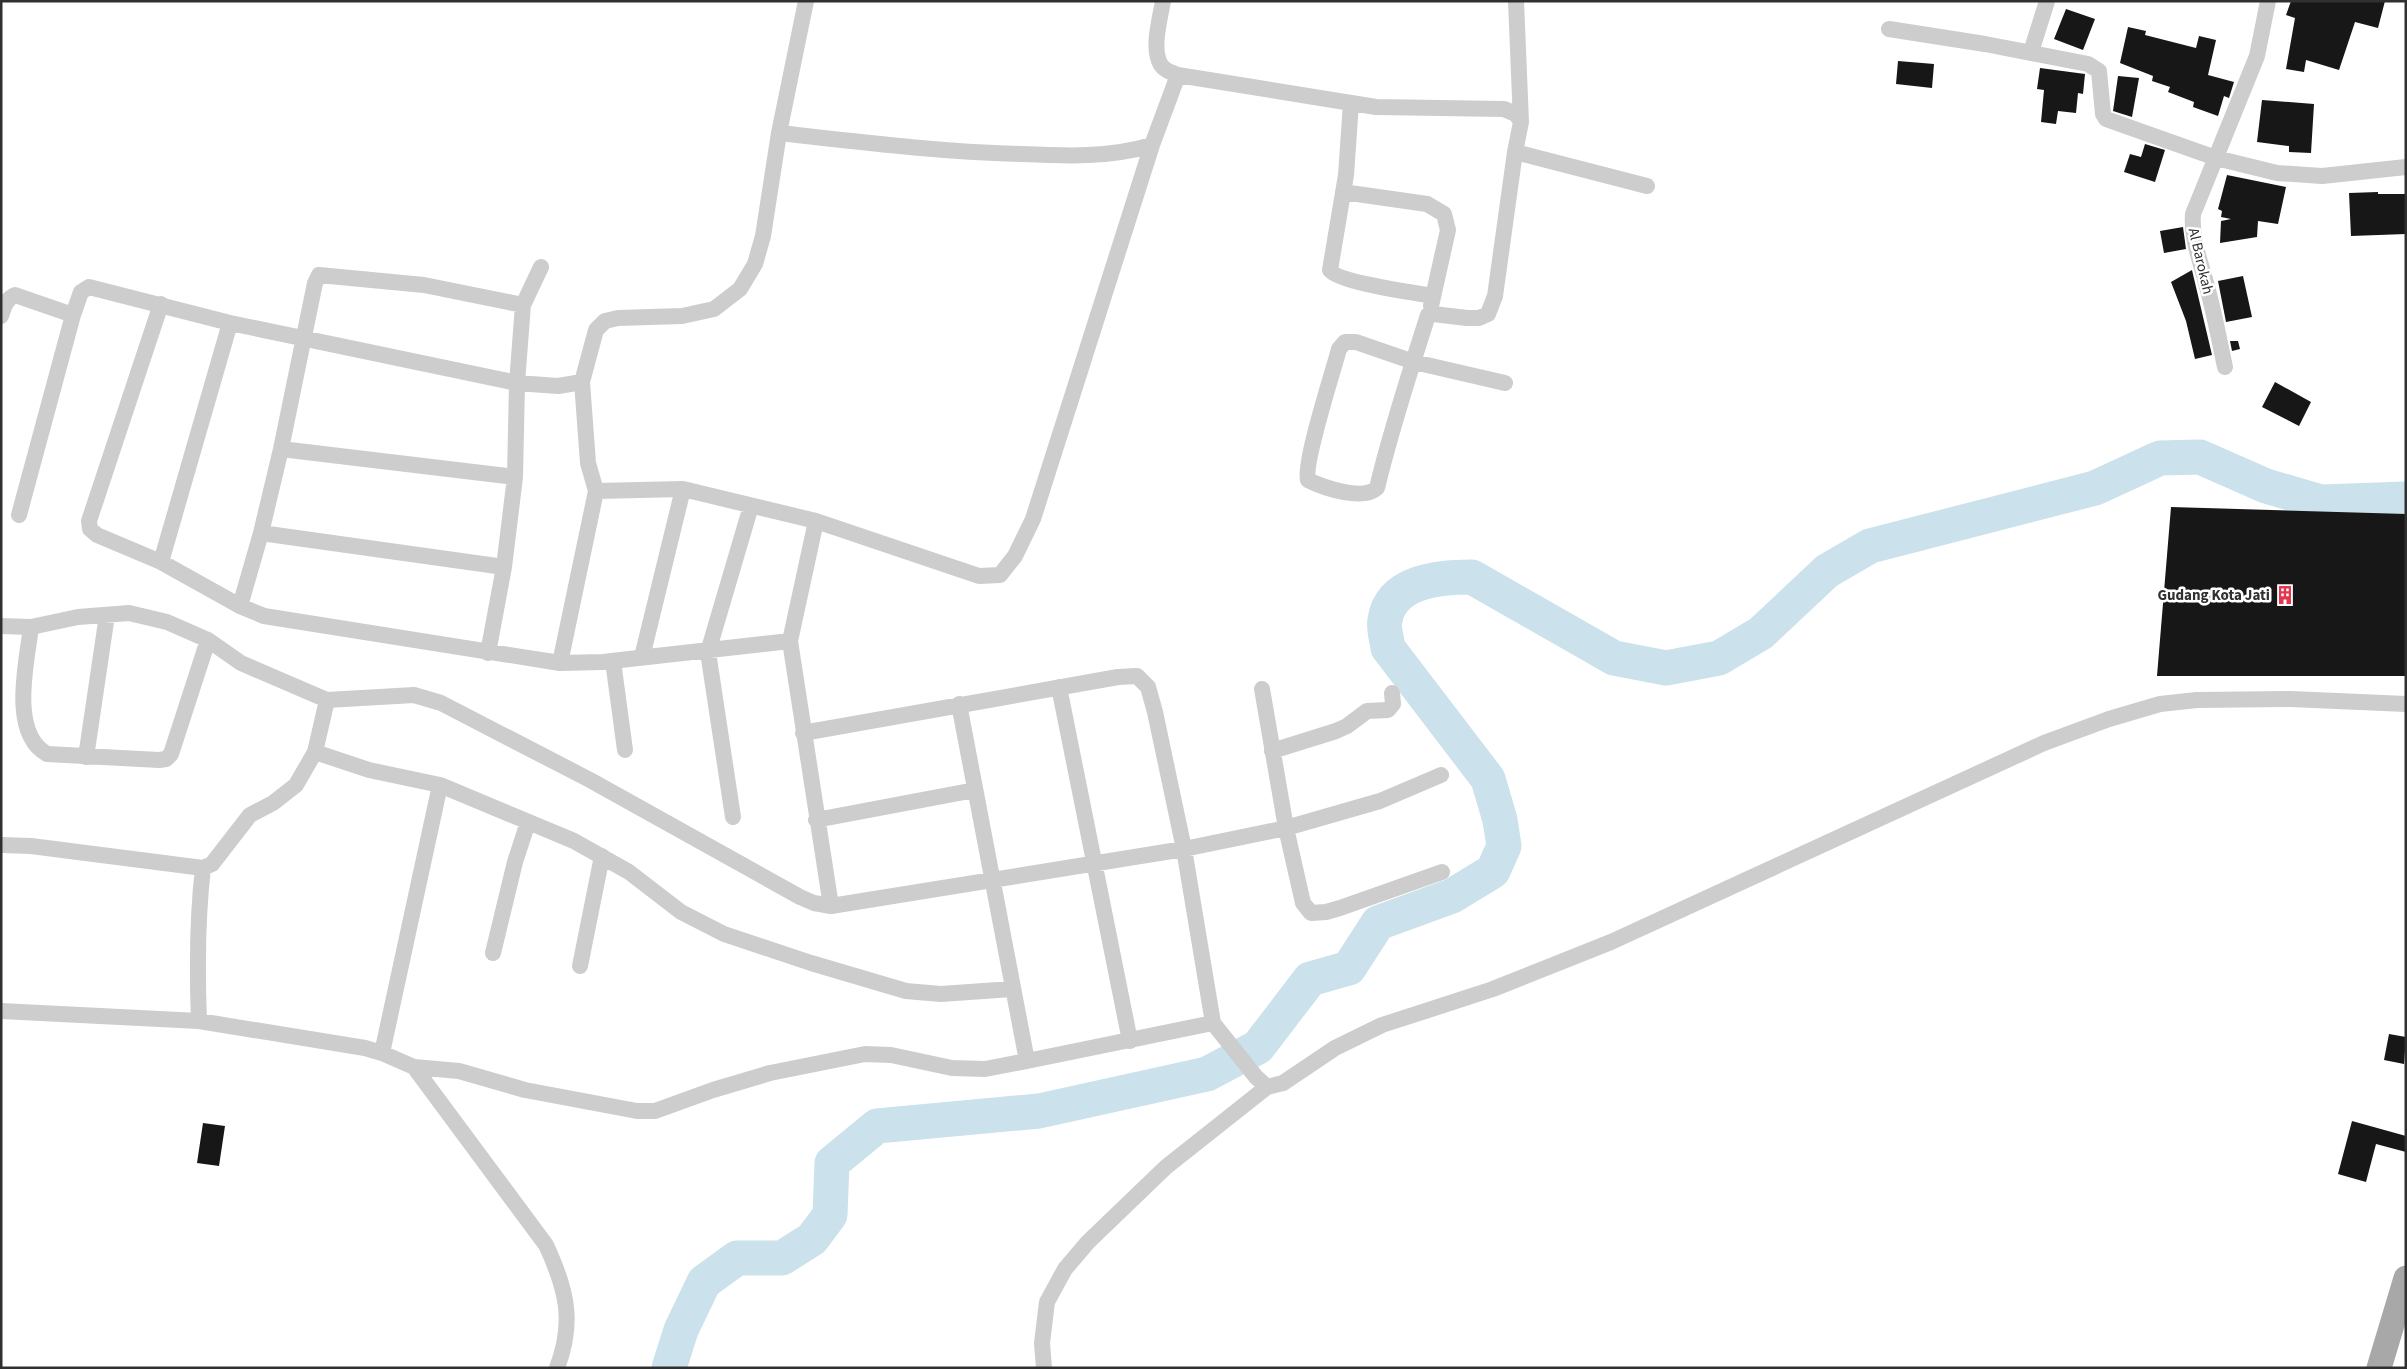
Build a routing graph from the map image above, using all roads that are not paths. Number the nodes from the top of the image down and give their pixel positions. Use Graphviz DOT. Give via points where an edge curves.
graph roads {
  1 [pos="806,1"];
  2 [pos="1163,1"];
  3 [pos="1516,1"];
  4 [pos="2047,1"];
  5 [pos="2268,1"];
  6 [pos="1889,29"];
  7 [pos="2030,52"];
  8 [pos="1178,75"];
  9 [pos="1351,103"];
  10 [pos="1521,122"];
  11 [pos="779,133"];
  12 [pos="1152,145"];
  13 [pos="1515,152"];
  14 [pos="2216,158"];
  15 [pos="2406,167"];
  16 [pos="1647,186"];
  17 [pos="1343,192"];
  18 [pos="541,267"];
  19 [pos="1433,296"];
  20 [pos="161,304"];
  21 [pos="523,304"];
  22 [pos="73,315"];
  23 [pos="1428,315"];
  24 [pos="1,316"];
  25 [pos="230,324"];
  26 [pos="304,340"];
  27 [pos="1414,362"];
  28 [pos="2225,367"];
  29 [pos="582,382"];
  30 [pos="516,383"];
  31 [pos="1505,383"];
  32 [pos="281,449"];
  33 [pos="515,477"];
  34 [pos="683,489"];
  35 [pos="596,491"];
  36 [pos="751,506"];
  37 [pos="19,515"];
  38 [pos="816,521"];
  39 [pos="261,533"];
  40 [pos="161,562"];
  41 [pos="504,567"];
  42 [pos="240,606"];
  43 [pos="107,614"];
  44 [pos="1,626"];
  45 [pos="31,627"];
  46 [pos="208,640"];
  47 [pos="790,641"];
  48 [pos="708,652"];
  49 [pos="488,653"];
  50 [pos="642,658"];
  51 [pos="613,661"];
  52 [pos="560,663"];
  53 [pos="1059,687"];
  54 [pos="1262,689"];
  55 [pos="1392,693"];
  56 [pos="327,700"];
  57 [pos="959,704"];
  58 [pos="2406,704"];
  59 [pos="803,733"];
  60 [pos="625,750"];
  61 [pos="1272,751"];
  62 [pos="315,752"];
  63 [pos="86,757"];
  64 [pos="1441,776"];
  65 [pos="440,785"];
  66 [pos="975,790"];
  67 [pos="733,817"];
  68 [pos="816,820"];
  69 [pos="528,822"];
  70 [pos="1286,828"];
  71 [pos="1,845"];
  72 [pos="1184,849"];
  73 [pos="602,856"];
  74 [pos="1093,863"];
  75 [pos="204,868"];
  76 [pos="1442,872"];
  77 [pos="991,879"];
  78 [pos="831,906"];
  79 [pos="493,953"];
  80 [pos="580,966"];
  81 [pos="1012,989"];
  82 [pos="1,1011"];
  83 [pos="199,1021"];
  84 [pos="1214,1024"];
  85 [pos="1130,1041"];
  86 [pos="382,1053"];
  87 [pos="1027,1061"];
  88 [pos="414,1067"];
  89 [pos="1261,1082"];
  90 [pos="2406,1278"];
  91 [pos="557,1368"];
  92 [pos="1044,1368"];
  93 [pos="2379,1368"];
  1 -- 11 [label="street"];
  2 -- 8 [label="street" via="1158,58 1162,67"];
  3 -- 10 [label="street"];
  4 -- 7 [label="street"];
  5 -- 14 [label="street, Al Barokah" via="2257,56"];
  6 -- 7 [label="street"];
  7 -- 14 [label="street" via="2096,68 2101,76 2106,119"];
  8 -- 9 [label="street"];
  8 -- 12 [label="street"];
  9 -- 10 [label="street" via="1376,107 1504,109 1516,114"];
  9 -- 17 [label="street"];
  10 -- 13 [label="street"];
  11 -- 12 [label="street" via="957,152 1057,156 1099,156"];
  11 -- 29 [label="street" via="763,236 754,264 740,289 714,309 682,316 605,321 596,330"];
  12 -- 38 [label="street" via="1033,519 1015,556 1000,575 979,576"];
  13 -- 16 [label="street"];
  13 -- 23 [label="street" via="1495,296 1488,314 1478,318"];
  14 -- 15 [label="street" via="2277,173 2322,176"];
  14 -- 28 [label="street, Al Barokah" via="2198,198 2192,227"];
  17 -- 19 [label="street" via="1330,264 1332,273 1349,280"];
  17 -- 19 [label="street" via="1427,204 1444,214 1448,230"];
  18 -- 21 [label="street"];
  19 -- 23 [label="street"];
  20 -- 22 [label="street" via="89,288 81,292"];
  20 -- 25 [label="street"];
  20 -- 40 [label="street" via="89,521 90,529 97,535"];
  21 -- 26 [label="street" via="424,285 321,275 315,283"];
  21 -- 30 [label="street"];
  22 -- 24 [label="street" via="15,295 5,305"];
  22 -- 37 [label="street"];
  23 -- 27 [label="street"];
  25 -- 26 [label="street"];
  25 -- 40 [label="street"];
  26 -- 30 [label="street"];
  26 -- 32 [label="street"];
  27 -- 27 [label="street" via="1377,488 1370,493 1355,494 1308,480 1308,467 1339,349 1345,342 1356,342"];
  27 -- 31 [label="street"];
  29 -- 30 [label="street" via="558,386"];
  29 -- 35 [label="street" via="588,463"];
  30 -- 33 [label="street"];
  32 -- 33 [label="street"];
  32 -- 39 [label="street"];
  33 -- 41 [label="street"];
  34 -- 35 [label="street"];
  34 -- 36 [label="street"];
  34 -- 50 [label="street"];
  35 -- 52 [label="street"];
  36 -- 38 [label="street"];
  36 -- 48 [label="street"];
  38 -- 47 [label="street"];
  39 -- 41 [label="street"];
  39 -- 42 [label="street"];
  40 -- 42 [label="street"];
  41 -- 49 [label="street"];
  42 -- 49 [label="street" via="264,616"];
  43 -- 45 [label="street"];
  43 -- 46 [label="street" via="129,613 167,622"];
  43 -- 63 [label="street"];
  44 -- 45 [label="street"];
  45 -- 63 [label="street" via="23,692 23,710 31,736 40,750 47,754"];
  46 -- 56 [label="street" via="241,663"];
  46 -- 63 [label="street" via="171,754 166,759"];
  47 -- 48 [label="street"];
  47 -- 59 [label="street"];
  48 -- 50 [label="street"];
  48 -- 67 [label="street"];
  49 -- 52 [label="street"];
  50 -- 51 [label="street"];
  51 -- 52 [label="street"];
  51 -- 60 [label="street"];
  53 -- 57 [label="street"];
  53 -- 72 [label="street" via="1137,676 1148,687"];
  53 -- 74 [label="street"];
  54 -- 61 [label="street"];
  55 -- 61 [label="street" via="1392,704 1388,710 1367,711 1336,731"];
  56 -- 62 [label="street"];
  56 -- 78 [label="street" via="414,695 441,702 590,780 800,897"];
  57 -- 59 [label="street"];
  57 -- 66 [label="street"];
  58 -- 89 [label="street" via="2291,699 2197,700 2160,704 2109,719 2044,743 1602,945 1492,989 1382,1025 1335,1048 1283,1083"];
  59 -- 68 [label="street"];
  61 -- 70 [label="street"];
  62 -- 65 [label="street" via="369,770"];
  62 -- 75 [label="street" via="296,785 273,803 250,815 219,856"];
  64 -- 70 [label="street" via="1380,801"];
  65 -- 69 [label="street"];
  65 -- 86 [label="street"];
  66 -- 68 [label="street"];
  66 -- 77 [label="street"];
  68 -- 78 [label="street"];
  69 -- 73 [label="street"];
  69 -- 79 [label="street"];
  70 -- 72 [label="street"];
  70 -- 76 [label="street" via="1302,903 1311,912 1333,910"];
  71 -- 75 [label="street"];
  72 -- 74 [label="street"];
  72 -- 84 [label="street"];
  73 -- 80 [label="street"];
  73 -- 81 [label="street" via="629,872 681,912 724,934 811,963 906,991 941,994"];
  74 -- 77 [label="street"];
  74 -- 85 [label="street"];
  75 -- 83 [label="street" via="198,906"];
  77 -- 78 [label="street"];
  77 -- 81 [label="street"];
  81 -- 87 [label="street"];
  82 -- 83 [label="street"];
  83 -- 86 [label="street"];
  84 -- 85 [label="street"];
  84 -- 89 [label="street"];
  85 -- 87 [label="street"];
  86 -- 88 [label="street"];
  87 -- 88 [label="street" via="985,1069 952,1068 865,1054 770,1073 655,1111 637,1111 525,1090 459,1071"];
  88 -- 91 [label="street" via="546,1245 560,1276 565,1297 567,1323"];
  89 -- 92 [label="street" via="1166,1167 1088,1242 1065,1269 1047,1302 1042,1343"];
  90 -- 93 [label="main road"];
}
